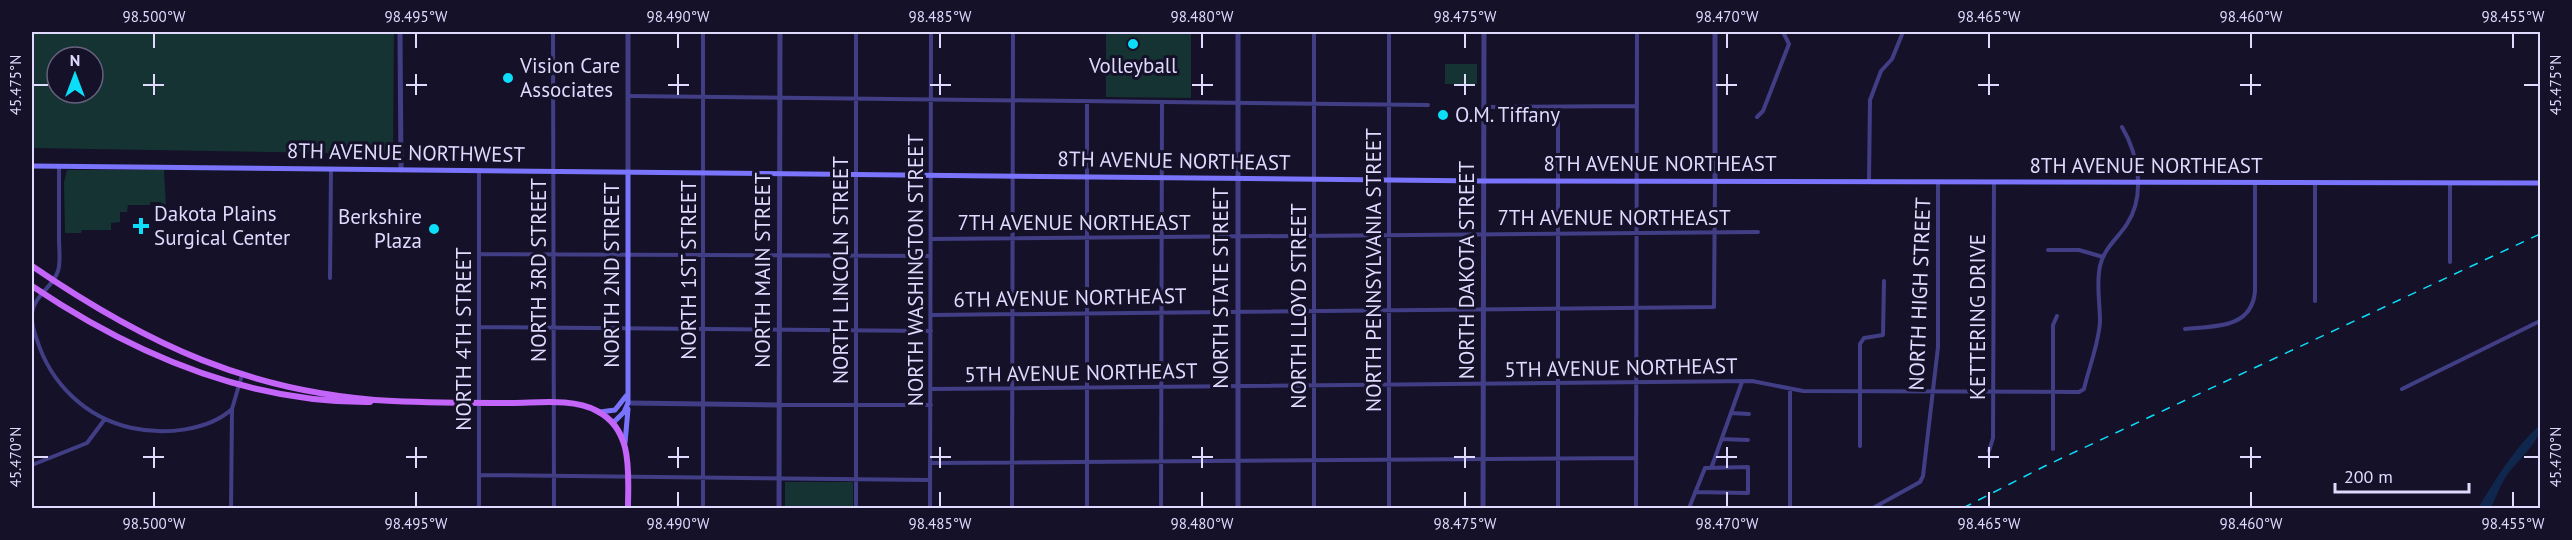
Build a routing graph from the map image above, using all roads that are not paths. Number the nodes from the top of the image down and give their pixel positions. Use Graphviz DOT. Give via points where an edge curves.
graph roads {
  1 [pos="400,32"];
  2 [pos="553,32"];
  3 [pos="628,32"];
  4 [pos="703,32"];
  5 [pos="780,32"];
  6 [pos="856,32"];
  7 [pos="931,32"];
  8 [pos="1013,32"];
  9 [pos="1238,32"];
  10 [pos="1314,32"];
  11 [pos="1389,32"];
  12 [pos="1484,32"];
  13 [pos="1637,32"];
  14 [pos="1715,32"];
  15 [pos="1783,32"];
  16 [pos="1903,32"];
  17 [pos="628,96"];
  18 [pos="703,97"];
  19 [pos="780,98"];
  20 [pos="856,99"];
  21 [pos="931,100"];
  22 [pos="1013,101"];
  23 [pos="1087,102"];
  24 [pos="1162,103"];
  25 [pos="1238,104"];
  26 [pos="1314,104"];
  27 [pos="1389,105"];
  28 [pos="1428,105"];
  29 [pos="1638,106"];
  30 [pos="1484,107"];
  31 [pos="1558,107"];
  32 [pos="1757,117"];
  33 [pos="2122,127"];
  34 [pos="32,166"];
  35 [pos="59,166"];
  36 [pos="331,169"];
  37 [pos="401,170"];
  38 [pos="479,170"];
  39 [pos="554,171"];
  40 [pos="628,172"];
  41 [pos="704,173"];
  42 [pos="779,173"];
  43 [pos="856,175"];
  44 [pos="931,176"];
  45 [pos="1012,176"];
  46 [pos="1087,177"];
  47 [pos="1162,178"];
  48 [pos="1238,178"];
  49 [pos="1314,179"];
  50 [pos="1389,180"];
  51 [pos="1483,181"];
  52 [pos="1558,181"];
  53 [pos="1637,181"];
  54 [pos="1714,181"];
  55 [pos="1869,181"];
  56 [pos="1938,182"];
  57 [pos="1994,182"];
  58 [pos="2137,182"];
  59 [pos="2255,183"];
  60 [pos="2315,183"];
  61 [pos="2450,183"];
  62 [pos="2541,183"];
  63 [pos="1715,232"];
  64 [pos="1758,232"];
  65 [pos="1637,233"];
  66 [pos="1483,234"];
  67 [pos="1558,234"];
  68 [pos="1389,235"];
  69 [pos="1314,236"];
  70 [pos="1238,237"];
  71 [pos="1087,238"];
  72 [pos="1162,238"];
  73 [pos="931,239"];
  74 [pos="1012,239"];
  75 [pos="2048,250"];
  76 [pos="479,254"];
  77 [pos="554,254"];
  78 [pos="628,254"];
  79 [pos="704,255"];
  80 [pos="780,255"];
  81 [pos="856,256"];
  82 [pos="930,256"];
  83 [pos="2103,257"];
  84 [pos="2450,262"];
  85 [pos="32,266"];
  86 [pos="330,278"];
  87 [pos="53,280"];
  88 [pos="1884,281"];
  89 [pos="32,286"];
  90 [pos="42,294"];
  91 [pos="2315,302"];
  92 [pos="1637,307"];
  93 [pos="1389,309"];
  94 [pos="1483,309"];
  95 [pos="1558,309"];
  96 [pos="1314,310"];
  97 [pos="1238,311"];
  98 [pos="1162,312"];
  99 [pos="1012,313"];
  100 [pos="1087,313"];
  101 [pos="931,315"];
  102 [pos="2057,316"];
  103 [pos="2541,321"];
  104 [pos="479,327"];
  105 [pos="554,328"];
  106 [pos="628,329"];
  107 [pos="703,329"];
  108 [pos="2185,329"];
  109 [pos="779,330"];
  110 [pos="856,330"];
  111 [pos="931,331"];
  112 [pos="242,375"];
  113 [pos="1742,381"];
  114 [pos="1558,383"];
  115 [pos="1636,383"];
  116 [pos="1483,384"];
  117 [pos="1389,385"];
  118 [pos="240,386"];
  119 [pos="1238,386"];
  120 [pos="1314,386"];
  121 [pos="1162,387"];
  122 [pos="1012,388"];
  123 [pos="1087,388"];
  124 [pos="931,389"];
  125 [pos="1790,389"];
  126 [pos="2402,389"];
  127 [pos="628,392"];
  128 [pos="1860,392"];
  129 [pos="1933,392"];
  130 [pos="1993,392"];
  131 [pos="2053,392"];
  132 [pos="392,401"];
  133 [pos="479,403"];
  134 [pos="554,403"];
  135 [pos="628,404"];
  136 [pos="643,404"];
  137 [pos="703,404"];
  138 [pos="779,405"];
  139 [pos="856,405"];
  140 [pos="931,405"];
  141 [pos="232,409"];
  142 [pos="600,412"];
  143 [pos="1731,413"];
  144 [pos="1749,414"];
  145 [pos="628,416"];
  146 [pos="105,419"];
  147 [pos="613,423"];
  148 [pos="1722,439"];
  149 [pos="1748,440"];
  150 [pos="625,443"];
  151 [pos="1860,446"];
  152 [pos="2053,448"];
  153 [pos="1989,451"];
  154 [pos="1557,458"];
  155 [pos="1636,458"];
  156 [pos="1389,459"];
  157 [pos="1483,459"];
  158 [pos="1314,460"];
  159 [pos="1238,461"];
  160 [pos="1087,462"];
  161 [pos="1162,462"];
  162 [pos="1012,463"];
  163 [pos="930,464"];
  164 [pos="32,465"];
  165 [pos="1712,466"];
  166 [pos="479,475"];
  167 [pos="554,476"];
  168 [pos="628,477"];
  169 [pos="704,478"];
  170 [pos="779,480"];
  171 [pos="856,480"];
  172 [pos="930,480"];
  173 [pos="1695,492"];
  174 [pos="231,508"];
  175 [pos="479,508"];
  176 [pos="554,508"];
  177 [pos="628,508"];
  178 [pos="703,508"];
  179 [pos="779,508"];
  180 [pos="856,508"];
  181 [pos="930,508"];
  182 [pos="1012,508"];
  183 [pos="1087,508"];
  184 [pos="1161,508"];
  185 [pos="1238,508"];
  186 [pos="1314,508"];
  187 [pos="1389,508"];
  188 [pos="1483,508"];
  189 [pos="1558,508"];
  190 [pos="1636,508"];
  191 [pos="1689,508"];
  192 [pos="1790,508"];
  193 [pos="1873,508"];
  1 -- 37 [label="street"];
  2 -- 39 [label="street, NORTH 3RD STREET"];
  3 -- 17 [label="street, NORTH 2ND STREET"];
  4 -- 18 [label="street, NORTH 1ST STREET"];
  5 -- 19 [label="street, NORTH MAIN STREET"];
  6 -- 20 [label="street, NORTH LINCOLN STREET"];
  7 -- 21 [label="street, NORTH WASHINGTON STREET"];
  8 -- 22 [label="street"];
  9 -- 25 [label="street, NORTH STATE STREET"];
  10 -- 26 [label="street, NORTH LLOYD STREET"];
  11 -- 27 [label="street, NORTH PENNSYLVANIA STREET"];
  12 -- 13 [label="street"];
  12 -- 30 [label="street, NORTH DAKOTA STREET"];
  13 -- 14 [label="street"];
  13 -- 29 [label="street"];
  14 -- 15 [label="street"];
  14 -- 54 [label="street"];
  15 -- 32 [label="street" via="1789,44 1763,111"];
  16 -- 55 [label="street" via="1870,100"];
  17 -- 18 [label="street"];
  17 -- 40 [label="street, NORTH 2ND STREET"];
  18 -- 19 [label="street"];
  18 -- 41 [label="street, NORTH 1ST STREET"];
  19 -- 20 [label="street"];
  19 -- 42 [label="street, NORTH MAIN STREET"];
  20 -- 21 [label="street"];
  20 -- 43 [label="street, NORTH LINCOLN STREET"];
  21 -- 22 [label="street"];
  21 -- 44 [label="street, NORTH WASHINGTON STREET"];
  22 -- 23 [label="street"];
  22 -- 45 [label="street"];
  23 -- 24 [label="street"];
  23 -- 46 [label="street"];
  24 -- 25 [label="street"];
  24 -- 47 [label="street"];
  25 -- 26 [label="street"];
  25 -- 48 [label="street, NORTH STATE STREET"];
  26 -- 27 [label="street"];
  26 -- 49 [label="street, NORTH LLOYD STREET"];
  27 -- 28 [label="street"];
  27 -- 50 [label="street, NORTH PENNSYLVANIA STREET"];
  29 -- 31 [label="street"];
  29 -- 53 [label="street"];
  30 -- 31 [label="street"];
  30 -- 51 [label="street, NORTH DAKOTA STREET"];
  31 -- 52 [label="street"];
  33 -- 58 [label="street" via="2135,154"];
  34 -- 35 [label="main road, 8TH AVENUE NORTHWEST"];
  35 -- 36 [label="main road, 8TH AVENUE NORTHWEST"];
  35 -- 87 [label="street" via="59,265"];
  36 -- 37 [label="main road, 8TH AVENUE NORTHWEST"];
  36 -- 86 [label="street"];
  37 -- 38 [label="main road, 8TH AVENUE NORTHWEST"];
  38 -- 39 [label="main road, 8TH AVENUE NORTHWEST"];
  38 -- 76 [label="street, NORTH 4TH STREET"];
  39 -- 40 [label="main road, 8TH AVENUE NORTHWEST"];
  39 -- 77 [label="street, NORTH 3RD STREET"];
  40 -- 41 [label="main road, 8TH AVENUE NORTHWEST"];
  40 -- 78 [label="main road, NORTH 2ND STREET"];
  41 -- 42 [label="main road, 8TH AVENUE NORTHWEST"];
  41 -- 79 [label="street, NORTH 1ST STREET"];
  42 -- 43 [label="main road, 8TH AVENUE NORTHEAST"];
  42 -- 80 [label="street, NORTH MAIN STREET"];
  43 -- 44 [label="main road, 8TH AVENUE NORTHEAST"];
  43 -- 81 [label="street, NORTH LINCOLN STREET"];
  44 -- 45 [label="main road, 8TH AVENUE NORTHEAST"];
  44 -- 73 [label="street, NORTH WASHINGTON STREET"];
  45 -- 46 [label="main road, 8TH AVENUE NORTHEAST"];
  45 -- 74 [label="street"];
  46 -- 47 [label="main road, 8TH AVENUE NORTHEAST"];
  46 -- 71 [label="street"];
  47 -- 48 [label="main road, 8TH AVENUE NORTHEAST"];
  47 -- 72 [label="street"];
  48 -- 49 [label="main road, 8TH AVENUE NORTHEAST"];
  48 -- 70 [label="street, NORTH STATE STREET"];
  49 -- 50 [label="main road, 8TH AVENUE NORTHEAST"];
  49 -- 69 [label="street, NORTH LLOYD STREET"];
  50 -- 51 [label="main road, 8TH AVENUE NORTHEAST"];
  50 -- 68 [label="street, NORTH PENNSYLVANIA STREET"];
  51 -- 52 [label="main road, 8TH AVENUE NORTHEAST"];
  51 -- 66 [label="street, NORTH DAKOTA STREET"];
  52 -- 53 [label="main road, 8TH AVENUE NORTHEAST"];
  52 -- 67 [label="street"];
  53 -- 54 [label="main road, 8TH AVENUE NORTHEAST"];
  53 -- 65 [label="street"];
  54 -- 55 [label="main road, 8TH AVENUE NORTHEAST"];
  54 -- 63 [label="street"];
  55 -- 56 [label="main road, 8TH AVENUE NORTHEAST"];
  56 -- 57 [label="main road, 8TH AVENUE NORTHEAST"];
  56 -- 129 [label="street, NORTH HIGH STREET" via="1938,347"];
  57 -- 58 [label="main road, 8TH AVENUE NORTHEAST"];
  57 -- 130 [label="street, KETTERING DRIVE"];
  58 -- 59 [label="main road, 8TH AVENUE NORTHEAST"];
  58 -- 83 [label="street" via="2132,214"];
  59 -- 60 [label="main road, 8TH AVENUE NORTHEAST"];
  59 -- 108 [label="street" via="2252,305 2243,318 2230,324"];
  60 -- 61 [label="main road, 8TH AVENUE NORTHEAST"];
  60 -- 91 [label="street"];
  61 -- 62 [label="main road, 8TH AVENUE NORTHEAST"];
  61 -- 84 [label="street"];
  63 -- 64 [label="street, 7TH AVENUE NORTHEAST"];
  63 -- 65 [label="street, 7TH AVENUE NORTHEAST"];
  63 -- 92 [label="street, 6TH AVENUE NORTHEAST" via="1714,307"];
  65 -- 67 [label="street, 7TH AVENUE NORTHEAST"];
  65 -- 92 [label="street"];
  66 -- 67 [label="street, 7TH AVENUE NORTHEAST"];
  66 -- 68 [label="street, 7TH AVENUE NORTHEAST"];
  66 -- 94 [label="street, NORTH DAKOTA STREET"];
  67 -- 95 [label="street"];
  68 -- 69 [label="street, 7TH AVENUE NORTHEAST"];
  68 -- 93 [label="street, NORTH PENNSYLVANIA STREET"];
  69 -- 70 [label="street, 7TH AVENUE NORTHEAST"];
  69 -- 96 [label="street, NORTH LLOYD STREET"];
  70 -- 72 [label="street, 7TH AVENUE NORTHEAST"];
  70 -- 97 [label="street, NORTH STATE STREET"];
  71 -- 72 [label="street, 7TH AVENUE NORTHEAST"];
  71 -- 74 [label="street, 7TH AVENUE NORTHEAST"];
  71 -- 100 [label="street"];
  72 -- 98 [label="street"];
  73 -- 74 [label="street, 7TH AVENUE NORTHEAST"];
  73 -- 82 [label="street, NORTH WASHINGTON STREET"];
  74 -- 99 [label="street"];
  75 -- 83 [label="street" via="2079,250"];
  76 -- 77 [label="street"];
  76 -- 104 [label="street, NORTH 4TH STREET"];
  77 -- 78 [label="street"];
  77 -- 105 [label="street, NORTH 3RD STREET"];
  78 -- 79 [label="street"];
  78 -- 106 [label="main road, NORTH 2ND STREET"];
  79 -- 80 [label="street"];
  79 -- 107 [label="street, NORTH 1ST STREET"];
  80 -- 81 [label="street"];
  80 -- 109 [label="street, NORTH MAIN STREET"];
  81 -- 82 [label="street"];
  81 -- 110 [label="street, NORTH LINCOLN STREET"];
  82 -- 101 [label="street, NORTH WASHINGTON STREET"];
  83 -- 131 [label="street, 5TH AVENUE NORTHEAST" via="2098,283 2099,329 2084,389"];
  85 -- 87 [label="main road"];
  87 -- 90 [label="street"];
  87 -- 112 [label="main road" via="153,340"];
  88 -- 128 [label="street" via="1884,331 1882,337 1861,342"];
  89 -- 90 [label="main road"];
  90 -- 118 [label="main road" via="137,348"];
  90 -- 146 [label="street" via="32,316 48,366 66,391"];
  92 -- 95 [label="street, 6TH AVENUE NORTHEAST"];
  92 -- 115 [label="street"];
  93 -- 94 [label="street, 6TH AVENUE NORTHEAST"];
  93 -- 96 [label="street, 6TH AVENUE NORTHEAST"];
  93 -- 117 [label="street, NORTH PENNSYLVANIA STREET"];
  94 -- 95 [label="street, 6TH AVENUE NORTHEAST"];
  94 -- 116 [label="street, NORTH DAKOTA STREET"];
  95 -- 114 [label="street"];
  96 -- 97 [label="street, 6TH AVENUE NORTHEAST"];
  96 -- 120 [label="street, NORTH LLOYD STREET"];
  97 -- 98 [label="street, 6TH AVENUE NORTHEAST"];
  97 -- 119 [label="street, NORTH STATE STREET"];
  98 -- 100 [label="street, 6TH AVENUE NORTHEAST"];
  98 -- 121 [label="street"];
  99 -- 100 [label="street, 6TH AVENUE NORTHEAST"];
  99 -- 101 [label="street, 6TH AVENUE NORTHEAST"];
  99 -- 122 [label="street"];
  100 -- 123 [label="street"];
  101 -- 111 [label="street, NORTH WASHINGTON STREET"];
  102 -- 131 [label="street" via="2053,325"];
  103 -- 126 [label="street"];
  104 -- 105 [label="street, 6TH AVENUE NORTHEAST"];
  104 -- 133 [label="street, NORTH 4TH STREET"];
  105 -- 106 [label="street, 6TH AVENUE NORTHEAST"];
  105 -- 134 [label="street, NORTH 3RD STREET"];
  106 -- 107 [label="street, 6TH AVENUE NORTHEAST"];
  106 -- 127 [label="main road, NORTH 2ND STREET"];
  107 -- 109 [label="street, 6TH AVENUE NORTHEAST"];
  107 -- 137 [label="street, NORTH 1ST STREET"];
  109 -- 110 [label="street, 6TH AVENUE NORTHEAST"];
  109 -- 138 [label="street, NORTH MAIN STREET"];
  110 -- 111 [label="street, 6TH AVENUE NORTHEAST"];
  110 -- 139 [label="street, NORTH LINCOLN STREET"];
  111 -- 124 [label="street, NORTH WASHINGTON STREET"];
  112 -- 118 [label="street"];
  112 -- 132 [label="main road" via="317,392"];
  113 -- 115 [label="street, 5TH AVENUE NORTHEAST"];
  113 -- 125 [label="street, 5TH AVENUE NORTHEAST"];
  113 -- 143 [label="street"];
  114 -- 115 [label="street, 5TH AVENUE NORTHEAST"];
  114 -- 116 [label="street, 5TH AVENUE NORTHEAST"];
  114 -- 154 [label="street"];
  115 -- 155 [label="street"];
  116 -- 117 [label="street, 5TH AVENUE NORTHEAST"];
  116 -- 157 [label="street, NORTH DAKOTA STREET"];
  117 -- 120 [label="street, 5TH AVENUE NORTHEAST"];
  117 -- 156 [label="street, NORTH PENNSYLVANIA STREET"];
  118 -- 132 [label="main road" via="316,399"];
  118 -- 141 [label="street"];
  119 -- 120 [label="street, 5TH AVENUE NORTHEAST"];
  119 -- 121 [label="street, 5TH AVENUE NORTHEAST"];
  119 -- 159 [label="street, NORTH STATE STREET"];
  120 -- 158 [label="street, NORTH LLOYD STREET"];
  121 -- 123 [label="street, 5TH AVENUE NORTHEAST"];
  121 -- 161 [label="street"];
  122 -- 123 [label="street, 5TH AVENUE NORTHEAST"];
  122 -- 124 [label="street, 5TH AVENUE NORTHEAST"];
  122 -- 162 [label="street"];
  123 -- 160 [label="street"];
  124 -- 140 [label="street, NORTH WASHINGTON STREET"];
  125 -- 128 [label="street, 5TH AVENUE NORTHEAST"];
  125 -- 192 [label="street"];
  127 -- 135 [label="main road, NORTH 2ND STREET"];
  127 -- 142 [label="main road" via="617,409"];
  128 -- 129 [label="street, 5TH AVENUE NORTHEAST"];
  128 -- 151 [label="street"];
  129 -- 130 [label="street, 5TH AVENUE NORTHEAST"];
  129 -- 193 [label="street, NORTH HIGH STREET" via="1922,479"];
  130 -- 131 [label="street, 5TH AVENUE NORTHEAST"];
  130 -- 153 [label="street, KETTERING DRIVE" via="1993,438"];
  131 -- 152 [label="street"];
  132 -- 133 [label="main road"];
  133 -- 134 [label="main road"];
  133 -- 166 [label="street, NORTH 4TH STREET"];
  134 -- 142 [label="main road" via="582,405"];
  134 -- 167 [label="street, NORTH 3RD STREET"];
  135 -- 136 [label="street"];
  135 -- 145 [label="main road, NORTH 2ND STREET"];
  135 -- 147 [label="main road"];
  136 -- 137 [label="street"];
  136 -- 145 [label="street" via="632,406"];
  137 -- 138 [label="street"];
  137 -- 169 [label="street, NORTH 1ST STREET"];
  138 -- 139 [label="street"];
  138 -- 170 [label="street, NORTH MAIN STREET"];
  139 -- 140 [label="street"];
  139 -- 171 [label="street, NORTH LINCOLN STREET"];
  140 -- 163 [label="street, NORTH WASHINGTON STREET"];
  141 -- 146 [label="street" via="208,423 173,431 136,429"];
  141 -- 174 [label="street"];
  142 -- 147 [label="main road"];
  143 -- 144 [label="street"];
  143 -- 148 [label="street"];
  145 -- 150 [label="main road, NORTH 2ND STREET"];
  146 -- 164 [label="street" via="87,443"];
  147 -- 150 [label="main road"];
  148 -- 149 [label="street"];
  148 -- 165 [label="street"];
  150 -- 168 [label="main road"];
  154 -- 155 [label="street"];
  154 -- 157 [label="street"];
  154 -- 189 [label="street"];
  155 -- 190 [label="street"];
  156 -- 157 [label="street"];
  156 -- 158 [label="street"];
  156 -- 187 [label="street, NORTH PENNSYLVANIA STREET"];
  157 -- 188 [label="street, NORTH DAKOTA STREET"];
  158 -- 159 [label="street"];
  158 -- 186 [label="street, NORTH LLOYD STREET"];
  159 -- 161 [label="street"];
  159 -- 185 [label="street, NORTH STATE STREET"];
  160 -- 161 [label="street"];
  160 -- 162 [label="street"];
  160 -- 183 [label="street"];
  161 -- 184 [label="street"];
  162 -- 163 [label="street"];
  162 -- 182 [label="street"];
  163 -- 172 [label="street, NORTH WASHINGTON STREET"];
  165 -- 173 [label="street" via="1705,468"];
  165 -- 173 [label="street" via="1748,467 1748,493"];
  166 -- 167 [label="street"];
  166 -- 175 [label="street, NORTH 4TH STREET"];
  167 -- 168 [label="street"];
  167 -- 176 [label="street, NORTH 3RD STREET"];
  168 -- 169 [label="street"];
  168 -- 177 [label="main road"];
  169 -- 170 [label="street"];
  169 -- 178 [label="street, NORTH 1ST STREET"];
  170 -- 171 [label="street"];
  170 -- 179 [label="street, NORTH MAIN STREET"];
  171 -- 172 [label="street"];
  171 -- 180 [label="street, NORTH LINCOLN STREET"];
  172 -- 181 [label="street, NORTH WASHINGTON STREET"];
  173 -- 191 [label="street"];
}
